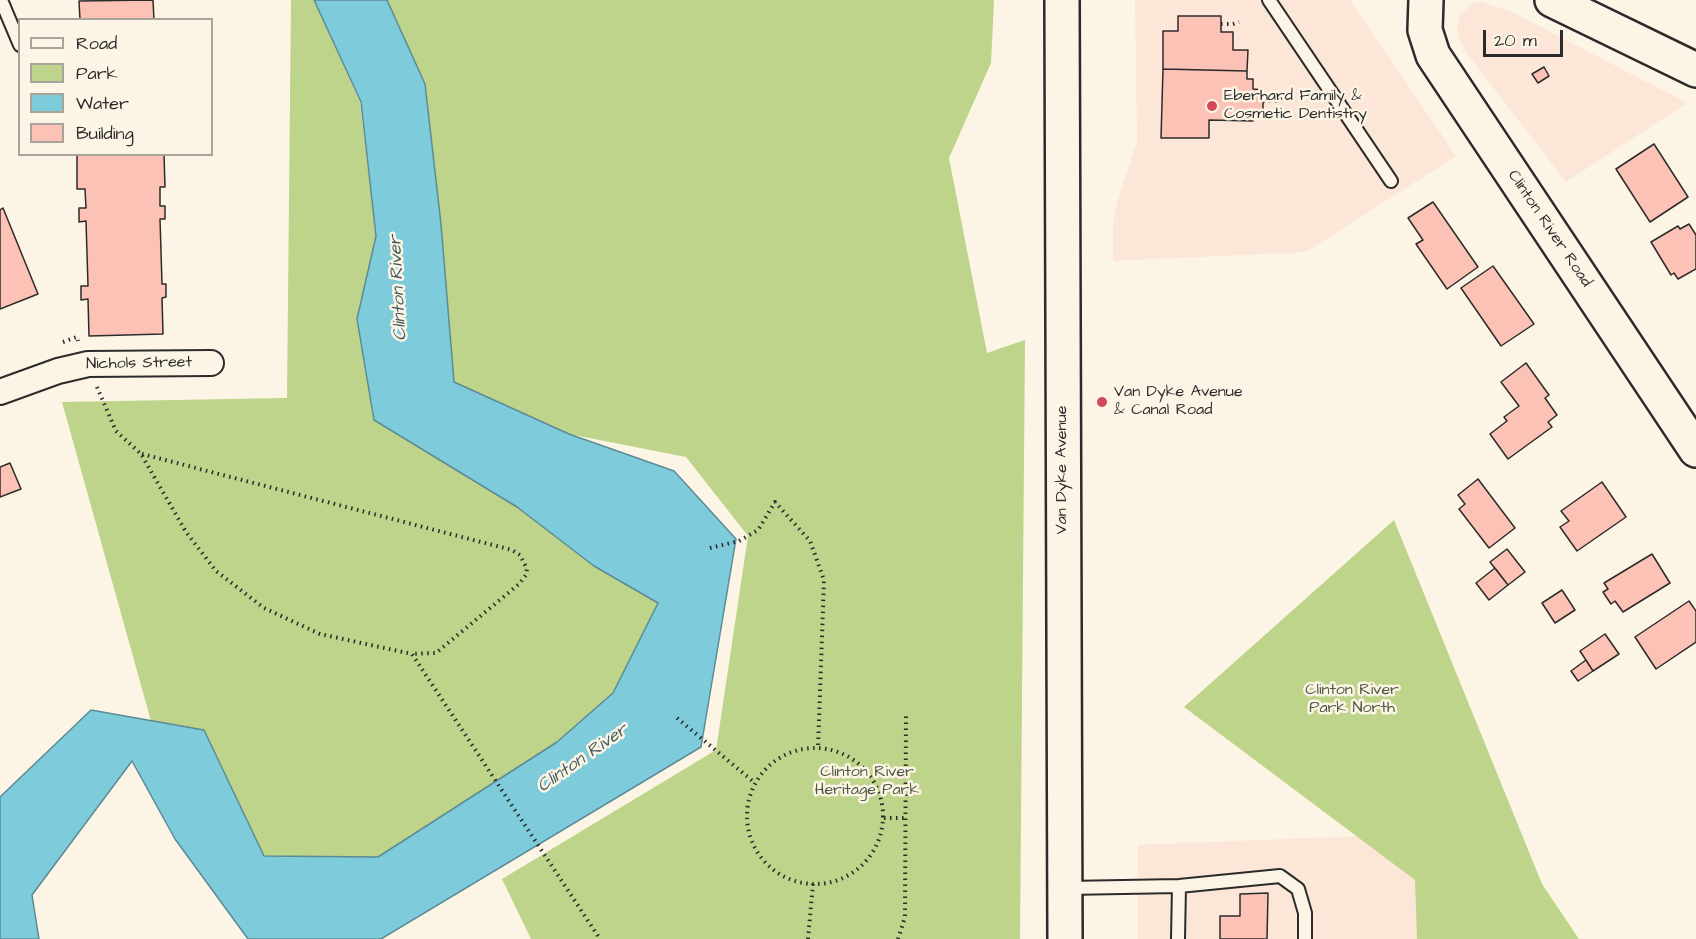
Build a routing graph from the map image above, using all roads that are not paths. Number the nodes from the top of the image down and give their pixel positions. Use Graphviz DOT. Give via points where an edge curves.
graph roads {
  1 [pos="1,0"];
  2 [pos="1062,0"];
  3 [pos="1269,0"];
  4 [pos="1426,0"];
  5 [pos="1552,0"];
  6 [pos="18,40"];
  7 [pos="1696,70"];
  8 [pos="1391,181"];
  9 [pos="211,363"];
  10 [pos="0,392"];
  11 [pos="1696,450"];
  12 [pos="1179,886"];
  13 [pos="1065,888"];
  14 [pos="1065,939"];
  15 [pos="1178,939"];
  16 [pos="1305,939"];
  1 -- 6 [label="lane"];
  2 -- 13 [label="main road, Van Dyke Avenue"];
  3 -- 8 [label="lane"];
  4 -- 11 [label="main road, Clinton River Road" via="1425,30 1433,55"];
  5 -- 7 [label="main road"];
  9 -- 10 [label="street, Nichols Street" via="88,364"];
  12 -- 13 [label="lane"];
  12 -- 15 [label="lane"];
  12 -- 16 [label="lane" via="1280,876 1298,889 1305,913"];
  13 -- 14 [label="main road, Van Dyke Avenue"];
}
